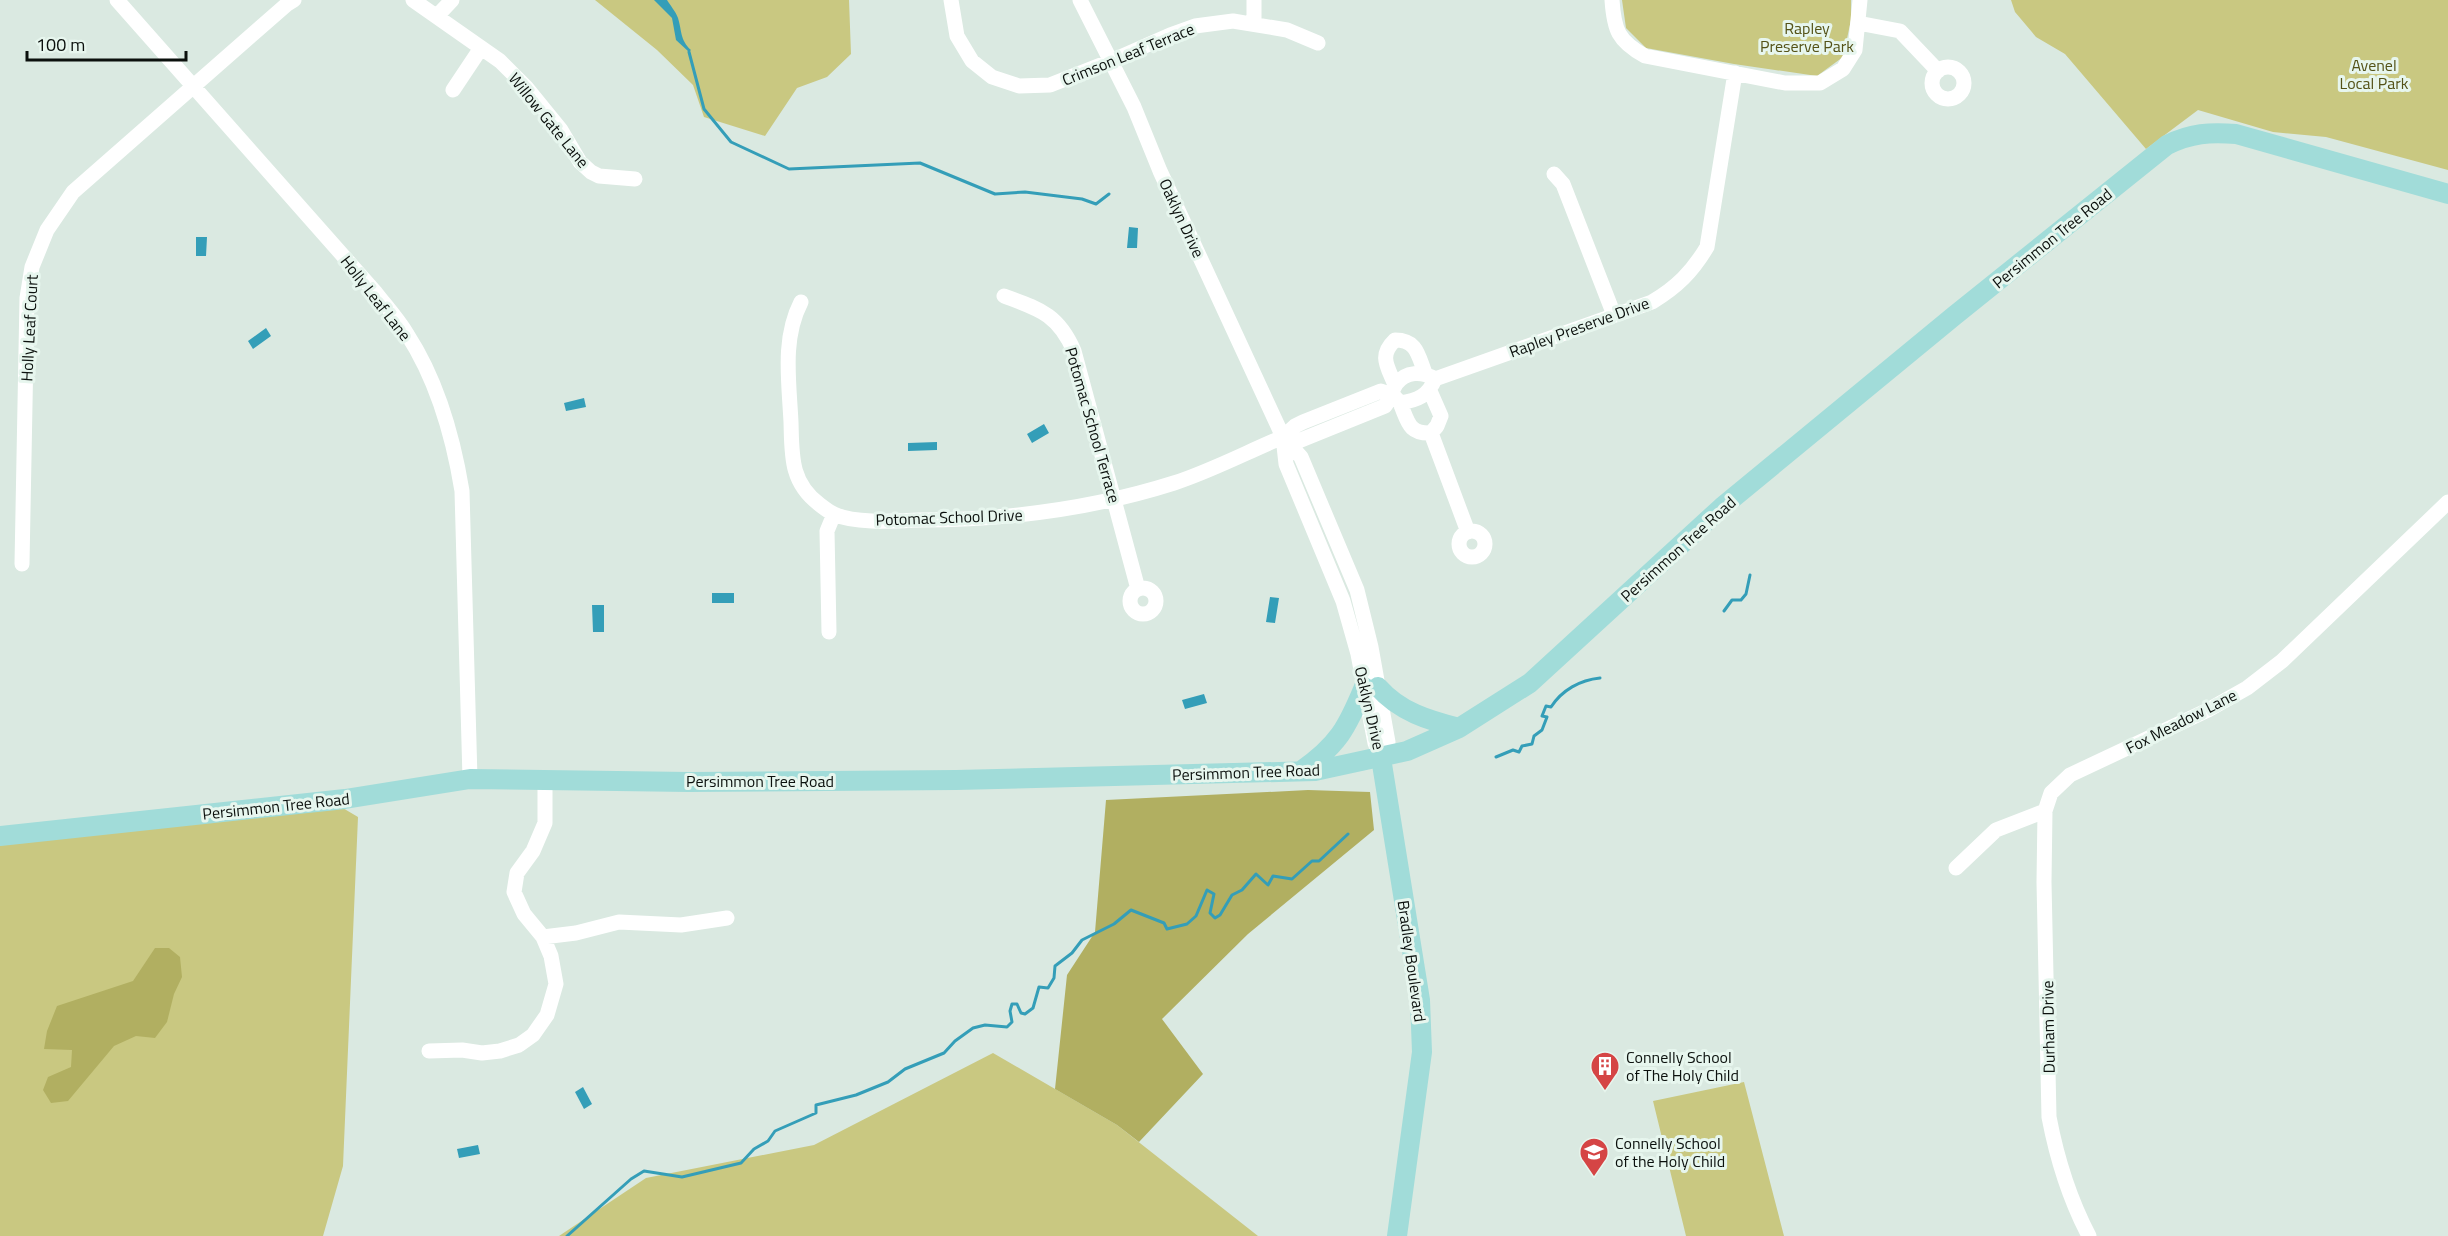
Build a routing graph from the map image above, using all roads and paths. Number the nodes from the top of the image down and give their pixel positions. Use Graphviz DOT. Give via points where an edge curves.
graph roads {
  1 [pos="117,0"];
  2 [pos="294,0"];
  3 [pos="452,0"];
  4 [pos="951,0"];
  5 [pos="1080,0"];
  6 [pos="1254,0"];
  7 [pos="1612,0"];
  8 [pos="1860,0"];
  9 [pos="418,1"];
  10 [pos="437,16"];
  11 [pos="1254,24"];
  12 [pos="1858,24"];
  13 [pos="1318,44"];
  14 [pos="482,48"];
  15 [pos="1112,61"];
  16 [pos="1938,70"];
  17 [pos="1735,73"];
  18 [pos="194,86"];
  19 [pos="453,90"];
  20 [pos="1554,174"];
  21 [pos="634,179"];
  22 [pos="2448,194"];
  23 [pos="1004,296"];
  24 [pos="801,302"];
  25 [pos="1614,315"];
  26 [pos="1430,381"];
  27 [pos="1396,395"];
  28 [pos="1431,434"];
  29 [pos="1283,437"];
  30 [pos="1114,500"];
  31 [pos="2448,502"];
  32 [pos="834,514"];
  33 [pos="1468,532"];
  34 [pos="22,564"];
  35 [pos="1138,589"];
  36 [pos="829,632"];
  37 [pos="1371,687"];
  38 [pos="1459,728"];
  39 [pos="1381,758"];
  40 [pos="1299,772"];
  41 [pos="470,779"];
  42 [pos="544,779"];
  43 [pos="2045,811"];
  44 [pos="0,836"];
  45 [pos="1956,868"];
  46 [pos="727,918"];
  47 [pos="543,937"];
  48 [pos="429,1050"];
  49 [pos="1397,1236"];
  50 [pos="2089,1236"];
  1 -- 18 [label="street, Holly Leaf Lane"];
  2 -- 18 [label="street"];
  3 -- 10 [label="street"];
  4 -- 15 [label="street, Crimson Leaf Terrace" via="957,36 972,61 992,77 1019,86 1050,85"];
  5 -- 15 [label="street, Oaklyn Drive"];
  6 -- 11 [label="street"];
  7 -- 17 [label="street" via="1614,27 1628,46 1645,56"];
  8 -- 12 [label="street"];
  9 -- 10 [label="street, Willow Gate Lane"];
  10 -- 14 [label="street, Willow Gate Lane"];
  11 -- 13 [label="street, Crimson Leaf Terrace" via="1287,30"];
  11 -- 15 [label="street, Crimson Leaf Terrace" via="1233,21 1195,26"];
  12 -- 16 [label="street" via="1900,31"];
  12 -- 17 [label="street" via="1855,50 1843,69 1820,83 1785,83"];
  14 -- 19 [label="street"];
  14 -- 21 [label="street, Willow Gate Lane" via="526,87 591,172"];
  15 -- 29 [label="street, Oaklyn Drive"];
  17 -- 25 [label="street, Rapley Preserve Drive" via="1707,248 1674,289 1652,302"];
  18 -- 34 [label="street, Holly Leaf Court" via="73,192 47,230 32,267 27,298"];
  18 -- 41 [label="street, Holly Leaf Lane" via="376,292 407,334 430,375 454,445 462,491"];
  20 -- 25 [label="street" via="1563,184"];
  22 -- 38 [label="main road, Persimmon Tree Road" via="2236,134 2208,132 2185,136 2167,145 1722,507 1530,683"];
  23 -- 30 [label="street, Potomac School Terrace" via="1046,312 1067,335"];
  24 -- 32 [label="street, Potomac School Drive" via="788,344 792,456 803,489"];
  25 -- 26 [label="street, Rapley Preserve Drive"];
  26 -- 27 [label="street, Rapley Preserve Drive" via="1418,400"];
  26 -- 27 [label="street, Rapley Preserve Drive" via="1407,375"];
  26 -- 27 [label="street" via="1414,346 1405,340 1395,340 1384,357"];
  26 -- 28 [label="street" via="1441,416"];
  27 -- 28 [label="street" via="1412,429 1419,434"];
  27 -- 29 [label="street, Rapley Preserve Drive" via="1385,406 1301,440"];
  28 -- 33 [label="street"];
  29 -- 30 [label="street, Potomac School Drive" via="1176,482"];
  29 -- 37 [label="street, Oaklyn Drive" via="1301,457 1357,590"];
  30 -- 32 [label="street, Potomac School Drive" via="1049,512 961,520 872,521"];
  30 -- 35 [label="street, Potomac School Terrace"];
  31 -- 43 [label="street, Fox Meadow Lane" via="2247,688 2070,775 2051,793"];
  32 -- 36 [label="street" via="827,531"];
  37 -- 38 [label="main road" via="1423,719"];
  37 -- 39 [label="street, Oaklyn Drive" via="1388,742"];
  37 -- 40 [label="main road" via="1324,755"];
  38 -- 39 [label="main road, Persimmon Tree Road"];
  39 -- 40 [label="main road, Persimmon Tree Road"];
  39 -- 49 [label="main road, Bradley Boulevard" via="1420,1000 1422,1052"];
  40 -- 42 [label="main road, Persimmon Tree Road" via="956,780"];
  41 -- 42 [label="main road, Persimmon Tree Road"];
  41 -- 44 [label="main road, Persimmon Tree Road" via="345,799"];
  42 -- 47 [label="street" via="545,823 517,873 514,892 524,914"];
  43 -- 45 [label="street" via="1996,830"];
  43 -- 50 [label="street, Durham Drive" via="2049,1117 2063,1178"];
  46 -- 47 [label="street" via="681,926 619,922"];
  47 -- 48 [label="street" via="556,984 547,1015 533,1035 500,1051"];
}
